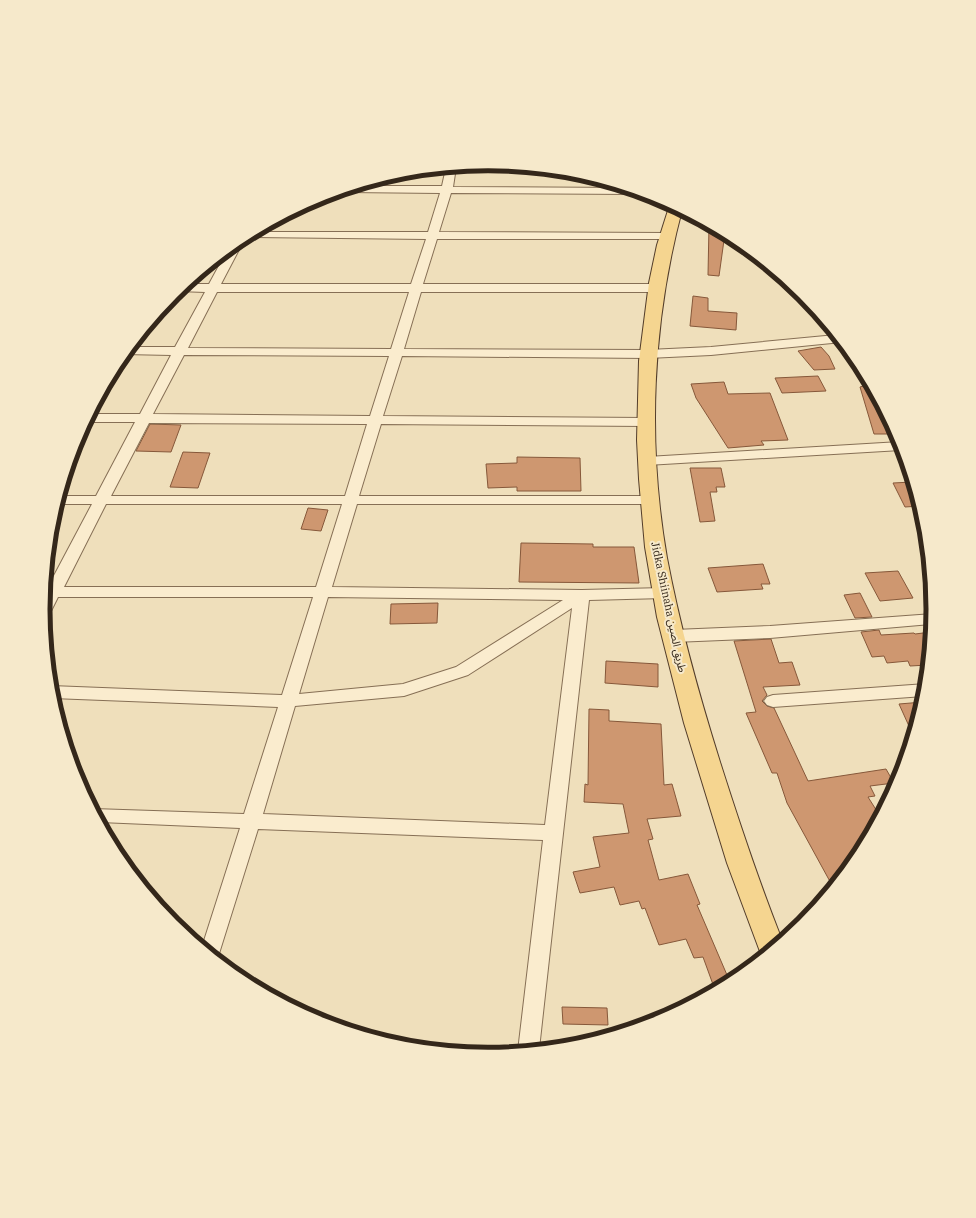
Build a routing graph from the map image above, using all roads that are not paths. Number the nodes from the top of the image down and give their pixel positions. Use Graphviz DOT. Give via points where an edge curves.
graph roads {
  1 [pos="450,173"];
  2 [pos="364,189"];
  3 [pos="447,189"];
  4 [pos="618,191"];
  5 [pos="674,212"];
  6 [pos="261,235"];
  7 [pos="433,235"];
  8 [pos="667,236"];
  9 [pos="230,256"];
  10 [pos="417,287"];
  11 [pos="190,288"];
  12 [pos="213,288"];
  13 [pos="656,288"];
  14 [pos="833,340"];
  15 [pos="135,351"];
  16 [pos="180,351"];
  17 [pos="397,352"];
  18 [pos="648,354"];
  19 [pos="94,418"];
  20 [pos="144,419"];
  21 [pos="376,419"];
  22 [pos="646,422"];
  23 [pos="895,446"];
  24 [pos="647,461"];
  25 [pos="351,499"];
  26 [pos="64,500"];
  27 [pos="650,500"];
  28 [pos="101,501"];
  29 [pos="51,589"];
  30 [pos="51,592"];
  31 [pos="322,592"];
  32 [pos="664,594"];
  33 [pos="582,595"];
  34 [pos="926,620"];
  35 [pos="674,636"];
  36 [pos="919,690"];
  37 [pos="58,692"];
  38 [pos="288,701"];
  39 [pos="773,701"];
  40 [pos="102,815"];
  41 [pos="252,821"];
  42 [pos="554,833"];
  43 [pos="770,944"];
  44 [pos="212,948"];
  45 [pos="529,1045"];
  1 -- 3 [label="street"];
  2 -- 3 [label="street"];
  3 -- 4 [label="street"];
  3 -- 7 [label="street"];
  5 -- 8 [label="main road, Jidka Shiinaha طريق الصين"];
  6 -- 7 [label="street"];
  7 -- 8 [label="street"];
  7 -- 10 [label="street"];
  8 -- 13 [label="main road, Jidka Shiinaha طريق الصين"];
  9 -- 12 [label="street"];
  10 -- 12 [label="street"];
  10 -- 13 [label="street"];
  10 -- 17 [label="street"];
  11 -- 12 [label="street"];
  12 -- 16 [label="street"];
  13 -- 18 [label="main road, Jidka Shiinaha طريق الصين"];
  14 -- 18 [label="street"];
  15 -- 16 [label="street"];
  16 -- 17 [label="street"];
  16 -- 20 [label="street"];
  17 -- 18 [label="street"];
  17 -- 21 [label="street"];
  18 -- 22 [label="main road, Jidka Shiinaha طريق الصين"];
  19 -- 20 [label="street"];
  20 -- 21 [label="street"];
  20 -- 28 [label="street"];
  21 -- 22 [label="street"];
  21 -- 25 [label="street"];
  22 -- 24 [label="main road, Jidka Shiinaha طريق الصين"];
  23 -- 24 [label="street"];
  24 -- 27 [label="main road, Jidka Shiinaha طريق الصين"];
  25 -- 27 [label="street"];
  25 -- 28 [label="street"];
  25 -- 31 [label="street"];
  26 -- 28 [label="street"];
  27 -- 32 [label="main road, Jidka Shiinaha طريق الصين"];
  28 -- 29 [label="street"];
  30 -- 31 [label="street"];
  31 -- 33 [label="street"];
  31 -- 38 [label="street"];
  32 -- 33 [label="street"];
  32 -- 35 [label="main road, Jidka Shiinaha طريق الصين"];
  33 -- 38 [label="street" via="462,671 404,690"];
  33 -- 42 [label="street"];
  34 -- 35 [label="street" via="770,632"];
  35 -- 43 [label="main road, Jidka Shiinaha طريق الصين" via="700,736 751,898"];
  36 -- 39 [label="street"];
  37 -- 38 [label="street"];
  38 -- 41 [label="street"];
  40 -- 41 [label="street"];
  41 -- 42 [label="street"];
  41 -- 44 [label="street"];
  42 -- 45 [label="street"];
}
